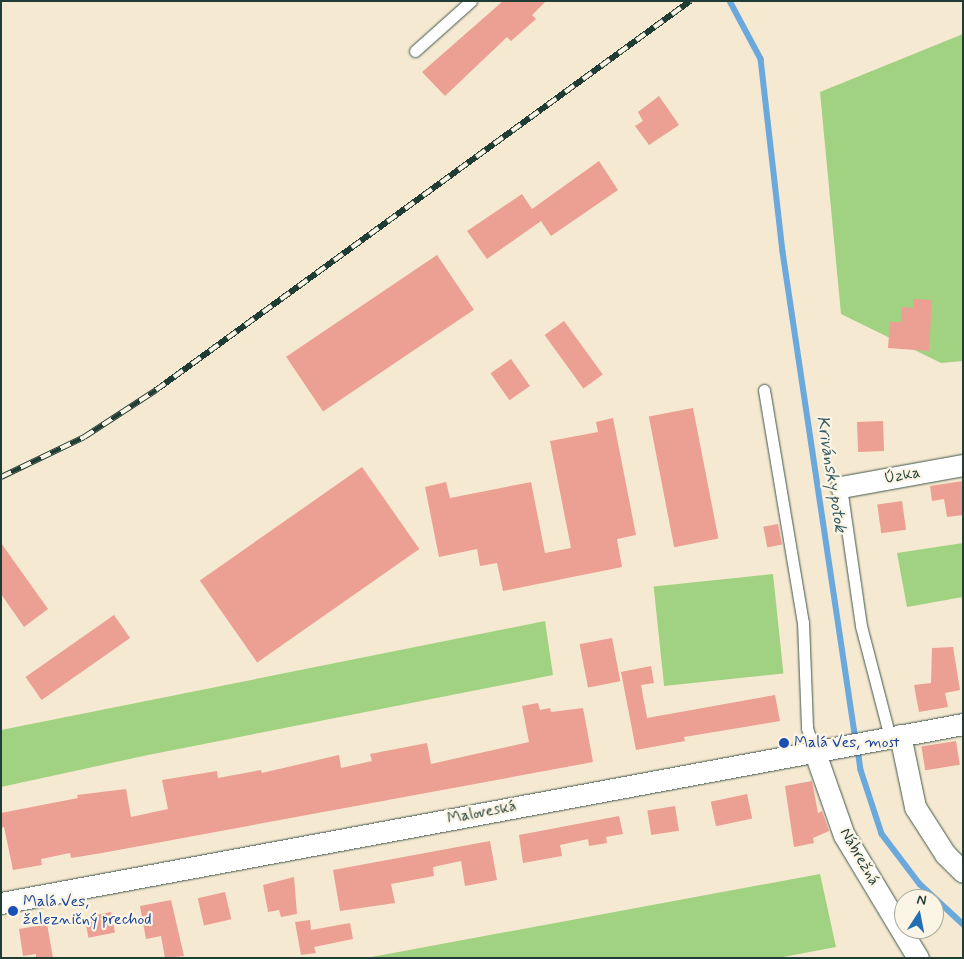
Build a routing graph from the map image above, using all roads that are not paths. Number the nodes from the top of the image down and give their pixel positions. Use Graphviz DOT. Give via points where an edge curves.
graph roads {
  1 [pos="471,1"];
  2 [pos="415,51"];
  3 [pos="764,390"];
  4 [pos="963,465"];
  5 [pos="840,487"];
  6 [pos="963,724"];
  7 [pos="890,737"];
  8 [pos="818,750"];
  9 [pos="963,872"];
  10 [pos="1,903"];
  11 [pos="918,958"];
  1 -- 2 [label="lane"];
  3 -- 8 [label="lane" via="803,622 807,728"];
  4 -- 5 [label="street, Úzka"];
  5 -- 7 [label="lane" via="862,626"];
  6 -- 7 [label="street, Maloveská"];
  7 -- 8 [label="street, Maloveská"];
  7 -- 9 [label="street" via="915,807 944,854"];
  8 -- 10 [label="street, Maloveská"];
  8 -- 11 [label="street, Nábrežná" via="844,835"];
}
